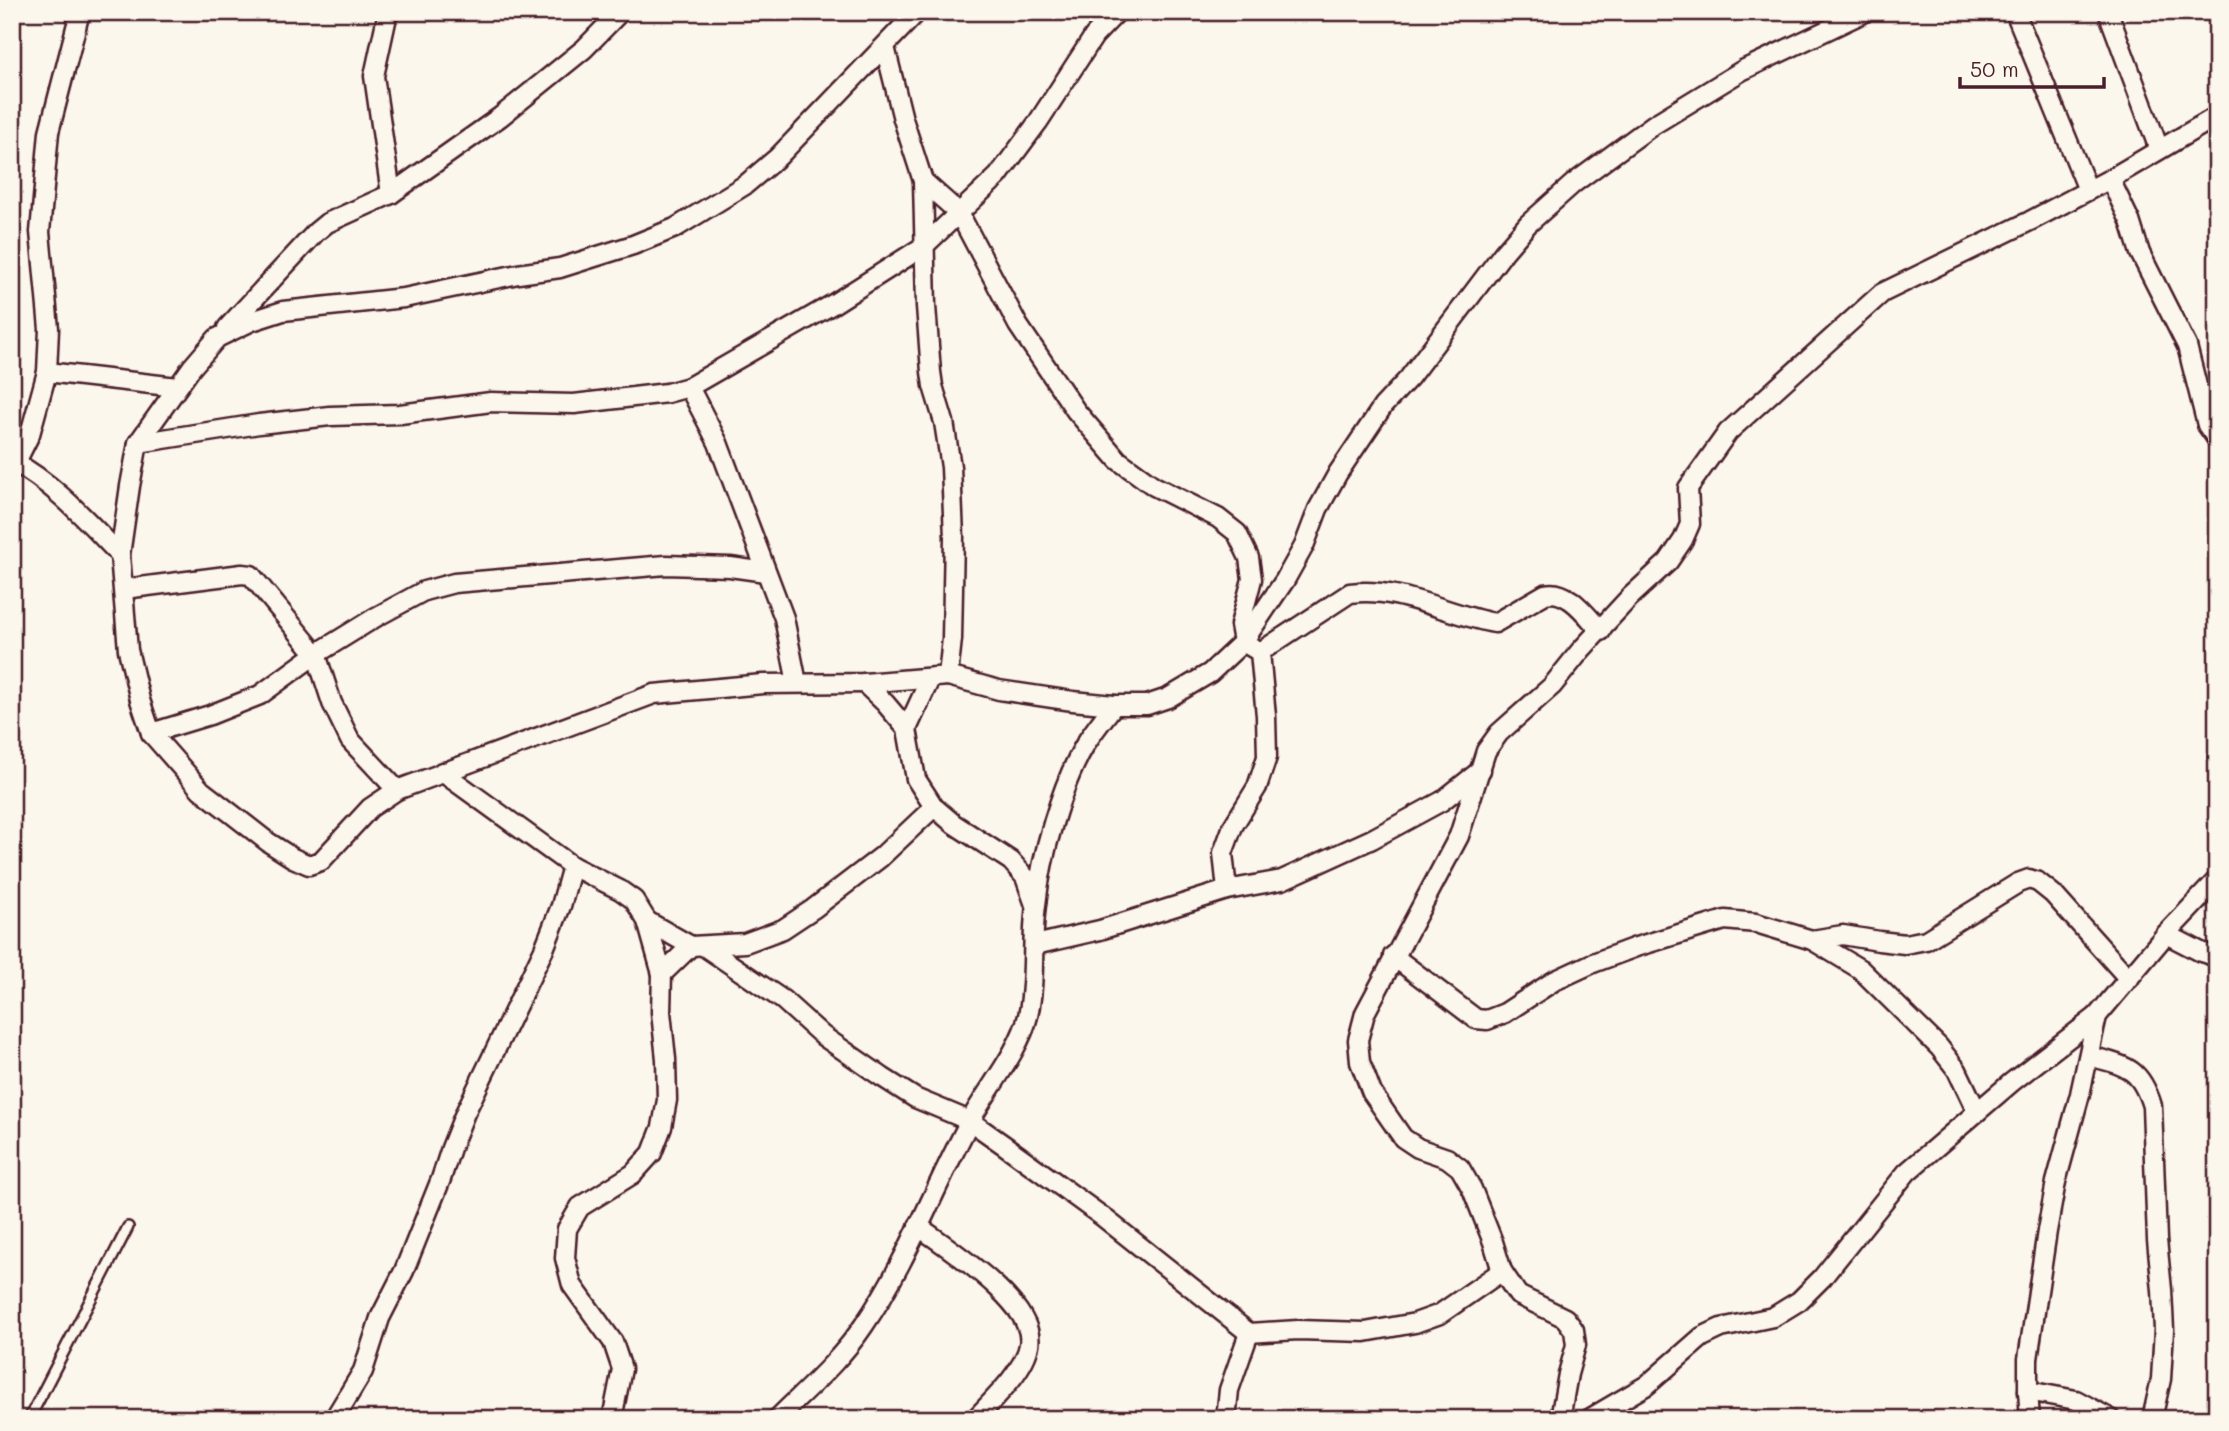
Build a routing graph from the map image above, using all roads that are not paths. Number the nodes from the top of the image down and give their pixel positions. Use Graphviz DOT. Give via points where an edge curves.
graph roads {
  1 [pos="79,12"];
  2 [pos="388,12"];
  3 [pos="620,12"];
  4 [pos="917,12"];
  5 [pos="1117,12"];
  6 [pos="1865,12"];
  7 [pos="2015,12"];
  8 [pos="2108,12"];
  9 [pos="885,47"];
  10 [pos="2217,116"];
  11 [pos="2159,149"];
  12 [pos="2110,179"];
  13 [pos="923,181"];
  14 [pos="2088,190"];
  15 [pos="391,194"];
  16 [pos="959,213"];
  17 [pos="924,246"];
  18 [pos="217,338"];
  19 [pos="47,372"];
  20 [pos="177,387"];
  21 [pos="689,387"];
  22 [pos="2217,439"];
  23 [pos="138,443"];
  24 [pos="13,463"];
  25 [pos="120,555"];
  26 [pos="766,572"];
  27 [pos="124,589"];
  28 [pos="1601,631"];
  29 [pos="1244,642"];
  30 [pos="1260,652"];
  31 [pos="316,654"];
  32 [pos="939,678"];
  33 [pos="797,683"];
  34 [pos="864,683"];
  35 [pos="1114,705"];
  36 [pos="907,729"];
  37 [pos="151,733"];
  38 [pos="1481,770"];
  39 [pos="442,772"];
  40 [pos="397,790"];
  41 [pos="933,807"];
  42 [pos="572,866"];
  43 [pos="2217,880"];
  44 [pos="1227,890"];
  45 [pos="1035,905"];
  46 [pos="647,921"];
  47 [pos="2166,934"];
  48 [pos="1812,940"];
  49 [pos="1035,944"];
  50 [pos="698,947"];
  51 [pos="1393,957"];
  52 [pos="2217,957"];
  53 [pos="662,974"];
  54 [pos="2129,979"];
  55 [pos="2097,1016"];
  56 [pos="2089,1056"];
  57 [pos="1977,1112"];
  58 [pos="970,1121"];
  59 [pos="918,1226"];
  60 [pos="128,1227"];
  61 [pos="1502,1271"];
  62 [pos="1250,1334"];
  63 [pos="2028,1391"];
  64 [pos="29,1419"];
  65 [pos="334,1419"];
  66 [pos="612,1419"];
  67 [pos="777,1419"];
  68 [pos="975,1419"];
  69 [pos="1226,1419"];
  70 [pos="1560,1419"];
  71 [pos="1589,1419"];
  72 [pos="2030,1419"];
  73 [pos="2110,1419"];
  74 [pos="2152,1419"];
  1 -- 19 [label="street" via="49,132 40,232 49,328"];
  2 -- 15 [label="street" via="374,76"];
  3 -- 15 [label="street" via="584,49 511,108"];
  4 -- 9 [label="street"];
  5 -- 16 [label="street" via="1094,36 998,176"];
  6 -- 29 [label="street" via="1753,65 1673,112 1574,183 1528,224 1409,378 1382,406 1338,473 1304,547"];
  7 -- 14 [label="street"];
  8 -- 11 [label="street"];
  9 -- 13 [label="street"];
  9 -- 18 [label="street" via="778,157 745,185 676,228 560,268 404,298 283,311"];
  10 -- 11 [label="street"];
  11 -- 12 [label="street"];
  12 -- 14 [label="street"];
  12 -- 22 [label="street" via="2140,253 2187,346 2207,425"];
  13 -- 16 [label="street"];
  13 -- 17 [label="street"];
  14 -- 28 [label="street" via="1882,293 1758,402 1728,432 1688,488 1690,524 1684,540"];
  15 -- 18 [label="street" via="316,232"];
  16 -- 17 [label="street"];
  16 -- 29 [label="street" via="1026,336 1076,411 1118,460 1237,533 1250,558 1252,579 1240,625"];
  17 -- 21 [label="street"];
  17 -- 32 [label="street" via="931,372 951,467 954,537 952,639"];
  18 -- 20 [label="street"];
  19 -- 20 [label="street"];
  19 -- 24 [label="street" via="30,434"];
  20 -- 23 [label="street"];
  21 -- 23 [label="street" via="574,404 491,402 400,414 330,416"];
  21 -- 26 [label="street" via="718,443"];
  23 -- 25 [label="street"];
  24 -- 25 [label="street" via="72,505"];
  25 -- 27 [label="street"];
  26 -- 31 [label="street" via="666,565 454,583 424,591"];
  26 -- 33 [label="street" via="784,618"];
  27 -- 31 [label="street" via="251,575"];
  27 -- 37 [label="street" via="128,650"];
  28 -- 30 [label="street" via="1565,596 1554,592 1494,623 1368,590 1350,593"];
  28 -- 38 [label="street" via="1552,686 1500,733 1486,751"];
  29 -- 30 [label="street"];
  29 -- 35 [label="street" via="1210,673 1168,698 1147,705"];
  30 -- 44 [label="street" via="1267,757 1223,853"];
  31 -- 37 [label="street" via="260,695"];
  31 -- 40 [label="street" via="350,740"];
  32 -- 34 [label="street"];
  32 -- 35 [label="street"];
  32 -- 36 [label="street"];
  33 -- 34 [label="street"];
  33 -- 39 [label="street" via="654,694"];
  34 -- 36 [label="street"];
  35 -- 45 [label="street" via="1086,742 1070,774 1050,835"];
  36 -- 41 [label="street" via="916,779"];
  37 -- 40 [label="street" via="201,790 268,842 309,865 321,861 370,808"];
  38 -- 44 [label="street" via="1442,801 1372,839 1282,880"];
  38 -- 51 [label="street" via="1459,836"];
  39 -- 40 [label="street"];
  39 -- 42 [label="street"];
  41 -- 45 [label="street" via="1011,861 1025,877"];
  41 -- 50 [label="street" via="881,857 783,929 745,943"];
  42 -- 46 [label="street" via="634,900"];
  42 -- 65 [label="street" via="544,949 465,1113 404,1271 380,1318 363,1371"];
  43 -- 47 [label="street"];
  44 -- 49 [label="street" via="1100,930"];
  45 -- 49 [label="street"];
  46 -- 50 [label="street"];
  46 -- 53 [label="street"];
  47 -- 52 [label="street"];
  47 -- 54 [label="street"];
  48 -- 51 [label="street" via="1756,923 1725,920 1593,963 1487,1020 1475,1019"];
  48 -- 54 [label="street" via="1843,935 1905,944 1926,940 2029,879 2053,894"];
  48 -- 57 [label="street" via="1860,970 1939,1047 1957,1070"];
  49 -- 58 [label="street" via="1028,1017"];
  50 -- 53 [label="street"];
  50 -- 58 [label="street" via="783,1000 823,1037 882,1077 915,1098"];
  51 -- 61 [label="street" via="1365,1013 1360,1062 1372,1093 1403,1138 1460,1168 1472,1188"];
  53 -- 66 [label="street" via="667,1100 662,1127 652,1153 634,1174 580,1208 567,1229 565,1258 572,1285 613,1342 622,1369"];
  54 -- 55 [label="street"];
  55 -- 56 [label="street"];
  55 -- 57 [label="street"];
  56 -- 63 [label="street" via="2047,1231 2028,1359"];
  56 -- 74 [label="street" via="2132,1071 2146,1085 2152,1106 2164,1330 2161,1379"];
  57 -- 71 [label="street" via="1907,1172 1799,1301 1773,1317 1721,1328 1702,1337 1647,1385"];
  58 -- 59 [label="street"];
  58 -- 62 [label="street" via="1103,1217"];
  59 -- 67 [label="street" via="864,1326"];
  59 -- 68 [label="street" via="1001,1290 1028,1327 1030,1345 1023,1362"];
  60 -- 64 [label="lane"];
  61 -- 62 [label="street" via="1440,1314 1415,1323 1365,1332 1298,1329"];
  61 -- 70 [label="street" via="1518,1294 1565,1318 1574,1330 1576,1345"];
  62 -- 69 [label="street" via="1229,1390"];
  63 -- 72 [label="street"];
  63 -- 73 [label="street" via="2076,1400"];
}
